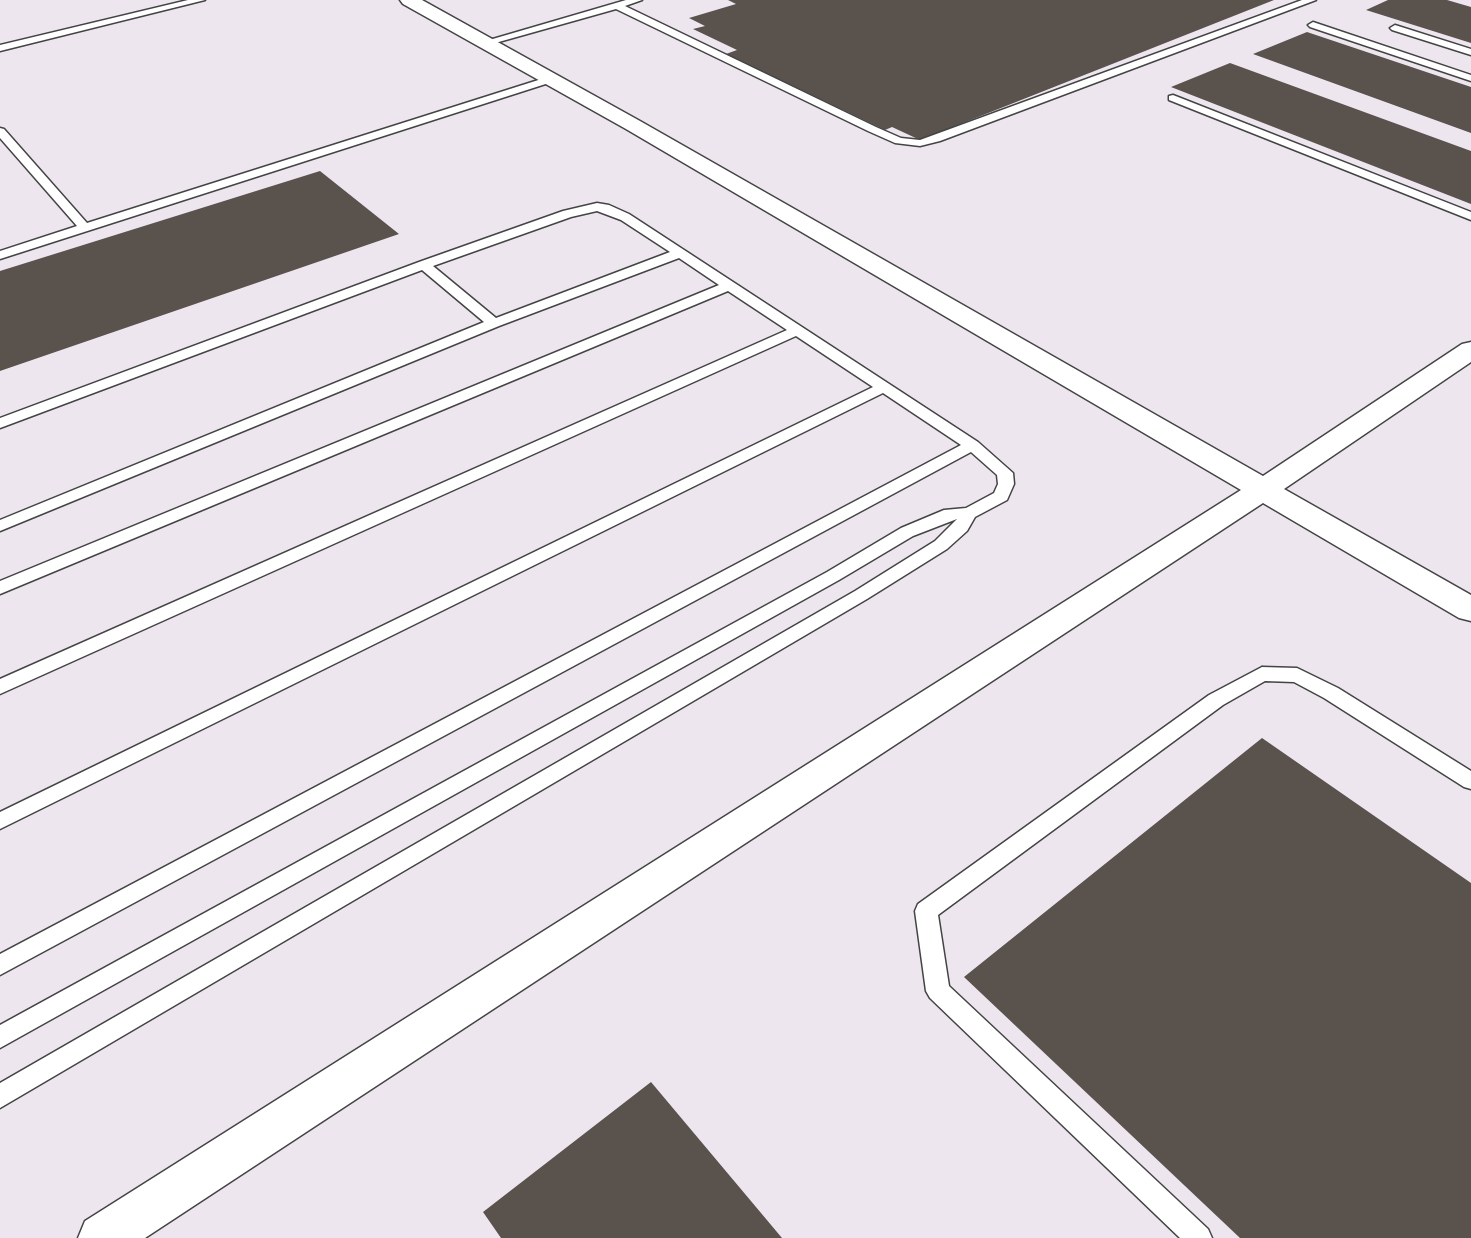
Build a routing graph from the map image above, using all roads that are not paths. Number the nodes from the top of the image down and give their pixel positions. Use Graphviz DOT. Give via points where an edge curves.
graph roads {
  1 [pos="200,0"];
  2 [pos="409,0"];
  3 [pos="637,0"];
  4 [pos="1311,0"];
  5 [pos="617,6"];
  6 [pos="1313,25"];
  7 [pos="1395,28"];
  8 [pos="484,43"];
  9 [pos="0,48"];
  10 [pos="1471,52"];
  11 [pos="1471,78"];
  12 [pos="551,79"];
  13 [pos="1173,98"];
  14 [pos="0,131"];
  15 [pos="1471,216"];
  16 [pos="86,229"];
  17 [pos="680,253"];
  18 [pos="0,255"];
  19 [pos="424,265"];
  20 [pos="728,286"];
  21 [pos="494,323"];
  22 [pos="798,330"];
  23 [pos="1471,350"];
  24 [pos="884,387"];
  25 [pos="0,423"];
  26 [pos="972,445"];
  27 [pos="1264,489"];
  28 [pos="969,513"];
  29 [pos="0,526"];
  30 [pos="0,588"];
  31 [pos="1471,610"];
  32 [pos="0,687"];
  33 [pos="1471,781"];
  34 [pos="0,821"];
  35 [pos="0,965"];
  36 [pos="0,1038"];
  37 [pos="0,1096"];
  38 [pos="102,1238"];
  39 [pos="1199,1238"];
  1 -- 9 [label="lane"];
  2 -- 8 [label="street"];
  3 -- 5 [label="lane"];
  4 -- 5 [label="lane" via="920,143 899,141 872,129"];
  5 -- 8 [label="lane"];
  6 -- 11 [label="lane"];
  7 -- 10 [label="lane"];
  8 -- 12 [label="street"];
  12 -- 16 [label="lane"];
  12 -- 27 [label="street"];
  13 -- 15 [label="lane"];
  14 -- 16 [label="lane"];
  16 -- 18 [label="lane"];
  17 -- 19 [label="lane" via="625,218 597,207"];
  17 -- 20 [label="lane"];
  17 -- 21 [label="lane"];
  19 -- 21 [label="lane"];
  19 -- 25 [label="lane"];
  20 -- 22 [label="lane"];
  20 -- 30 [label="lane"];
  21 -- 29 [label="lane"];
  22 -- 24 [label="lane"];
  22 -- 32 [label="lane"];
  23 -- 27 [label="street"];
  24 -- 26 [label="lane"];
  24 -- 34 [label="lane"];
  26 -- 28 [label="lane" via="1005,473 1006,484 1001,496"];
  26 -- 35 [label="lane"];
  27 -- 31 [label="street"];
  27 -- 38 [label="street"];
  28 -- 36 [label="lane" via="950,514 907,532"];
  28 -- 37 [label="lane" via="961,527 941,545 861,595"];
  33 -- 39 [label="lane" via="1297,675 1262,674 1216,700 926,911 938,991"];
}
